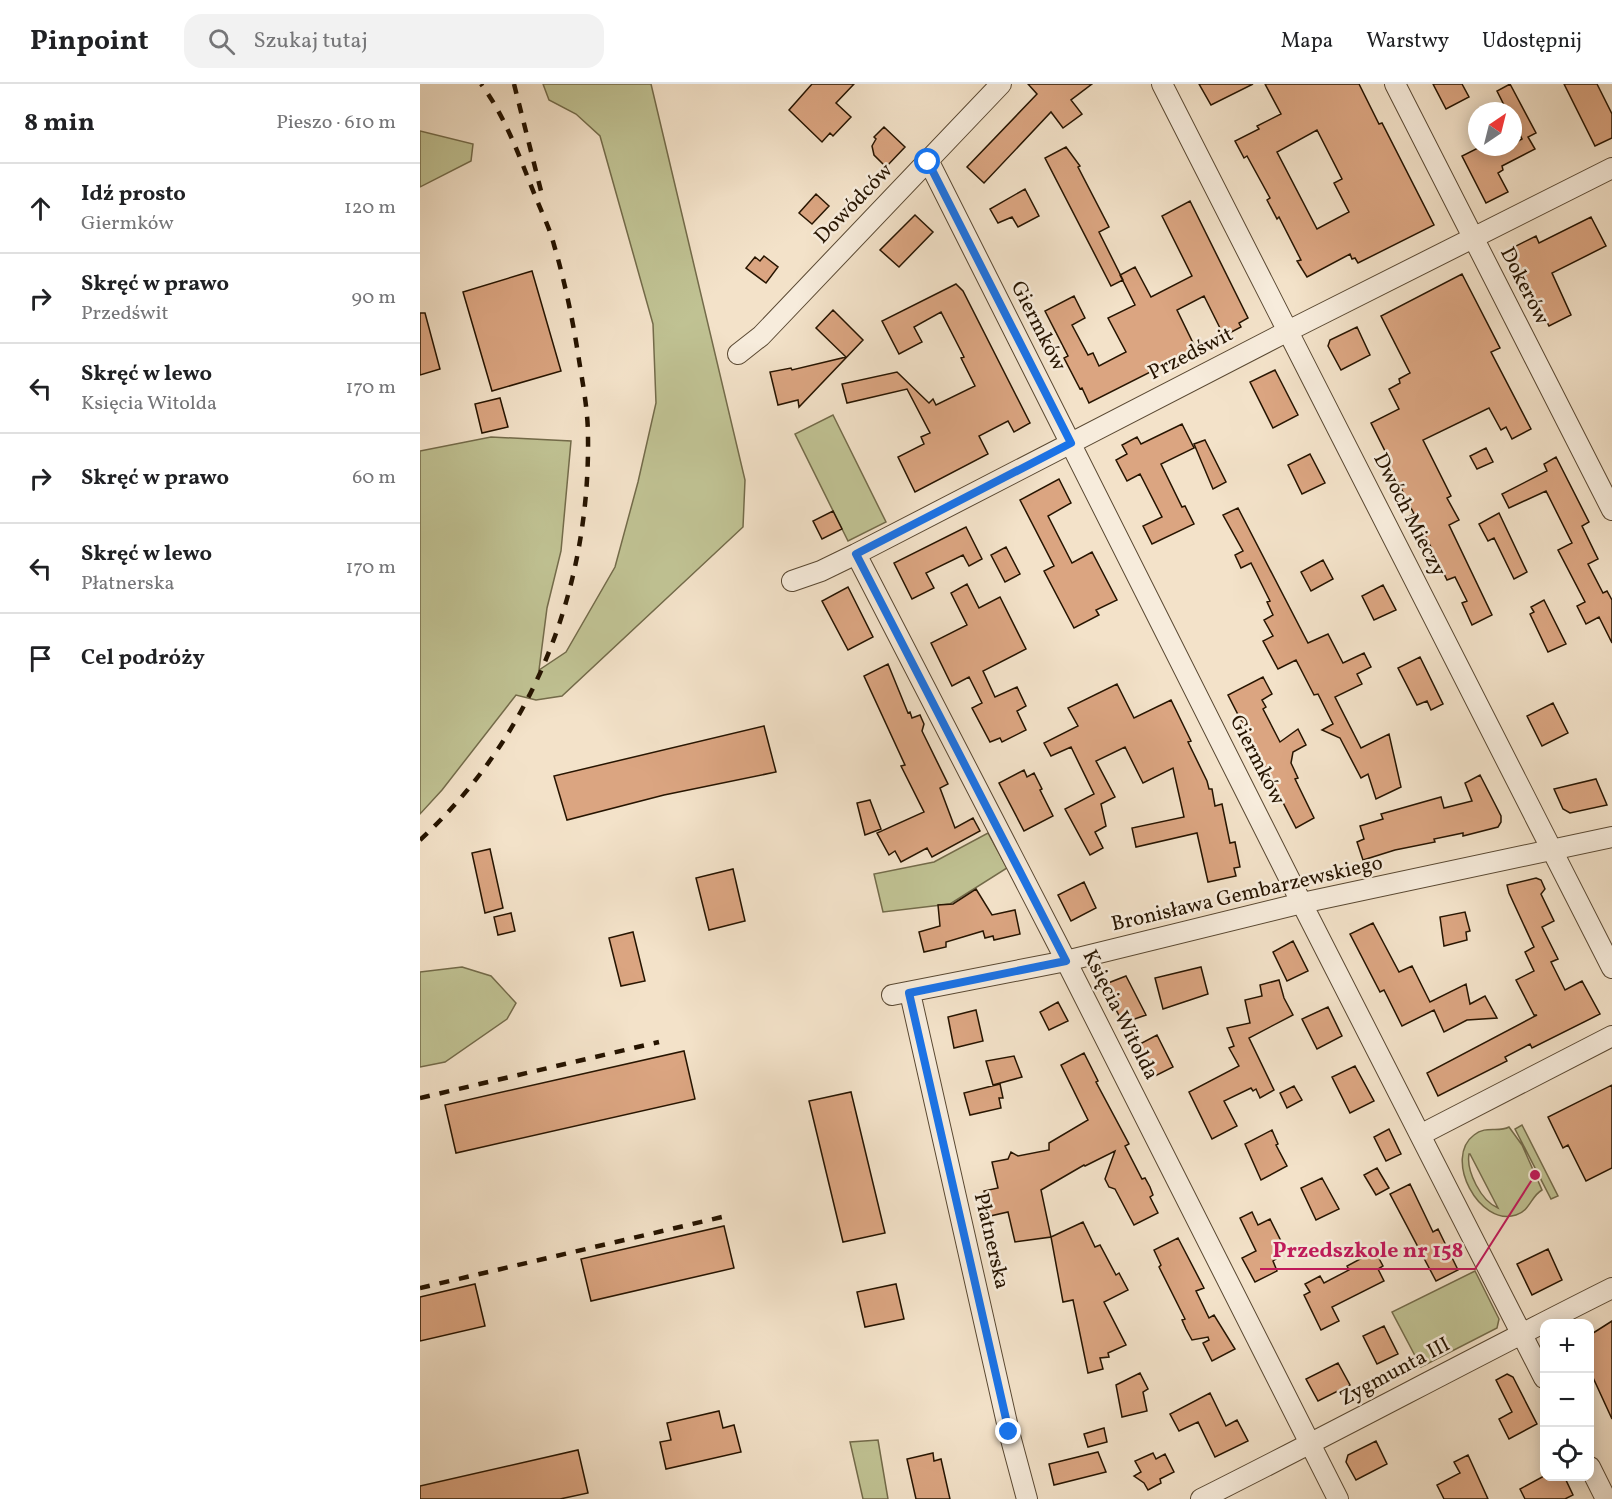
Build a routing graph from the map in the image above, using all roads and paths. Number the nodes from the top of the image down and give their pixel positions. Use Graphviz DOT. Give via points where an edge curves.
graph roads {
  1 [pos="1001,84"];
  2 [pos="1162,84"];
  3 [pos="1395,84"];
  4 [pos="928,162"];
  5 [pos="1612,168"];
  6 [pos="1472,237"];
  7 [pos="1288,330"];
  8 [pos="738,354"];
  9 [pos="1071,443"];
  10 [pos="1612,510"];
  11 [pos="856,554"];
  12 [pos="792,581"];
  13 [pos="1612,837"];
  14 [pos="1551,850"];
  15 [pos="1302,903"];
  16 [pos="1066,961"];
  17 [pos="1612,968"];
  18 [pos="901,994"];
  19 [pos="1612,1036"];
  20 [pos="1420,1136"];
  21 [pos="1612,1288"];
  22 [pos="1521,1333"];
  23 [pos="1542,1373"];
  24 [pos="1310,1444"];
  25 [pos="1594,1475"];
  26 [pos="1027,1499"];
  27 [pos="1201,1499"];
  28 [pos="1338,1499"];
  29 [pos="1606,1499"];
  1 -- 4 [label="street, Dowódców"];
  2 -- 7 [label="street, Dwóch Mieczy"];
  3 -- 6 [label="street, Dokerów"];
  4 -- 8 [label="street, Dowódców" via="761,336"];
  4 -- 9 [label="street, Giermków"];
  5 -- 6 [label="street, Przedświt"];
  6 -- 7 [label="street, Przedświt"];
  6 -- 10 [label="street, Dokerów"];
  7 -- 9 [label="street, Przedświt"];
  7 -- 14 [label="street, Dwóch Mieczy"];
  9 -- 11 [label="street, Przedświt"];
  9 -- 15 [label="street, Giermków"];
  11 -- 12 [label="street, Przedświt"];
  11 -- 16 [label="street, Księcia Witolda"];
  13 -- 14 [label="street, Bronisława Gembarzewskiego"];
  14 -- 15 [label="street, Bronisława Gembarzewskiego"];
  14 -- 17 [label="street, Dwóch Mieczy"];
  15 -- 16 [label="street, Bronisława Gembarzewskiego"];
  15 -- 20 [label="street, Giermków"];
  16 -- 18 [label="street, Bronisława Gembarzewskiego"];
  16 -- 24 [label="street, Księcia Witolda"];
  18 -- 26 [label="street, Płatnerska"];
  19 -- 20 [label="street"];
  20 -- 22 [label="street, Giermków"];
  21 -- 22 [label="street, Zygmunta III"];
  22 -- 23 [label="street, Giermków"];
  22 -- 24 [label="street, Zygmunta III"];
  24 -- 27 [label="street, Zygmunta III"];
  24 -- 28 [label="street, Księcia Witolda"];
  25 -- 29 [label="street"];
}
